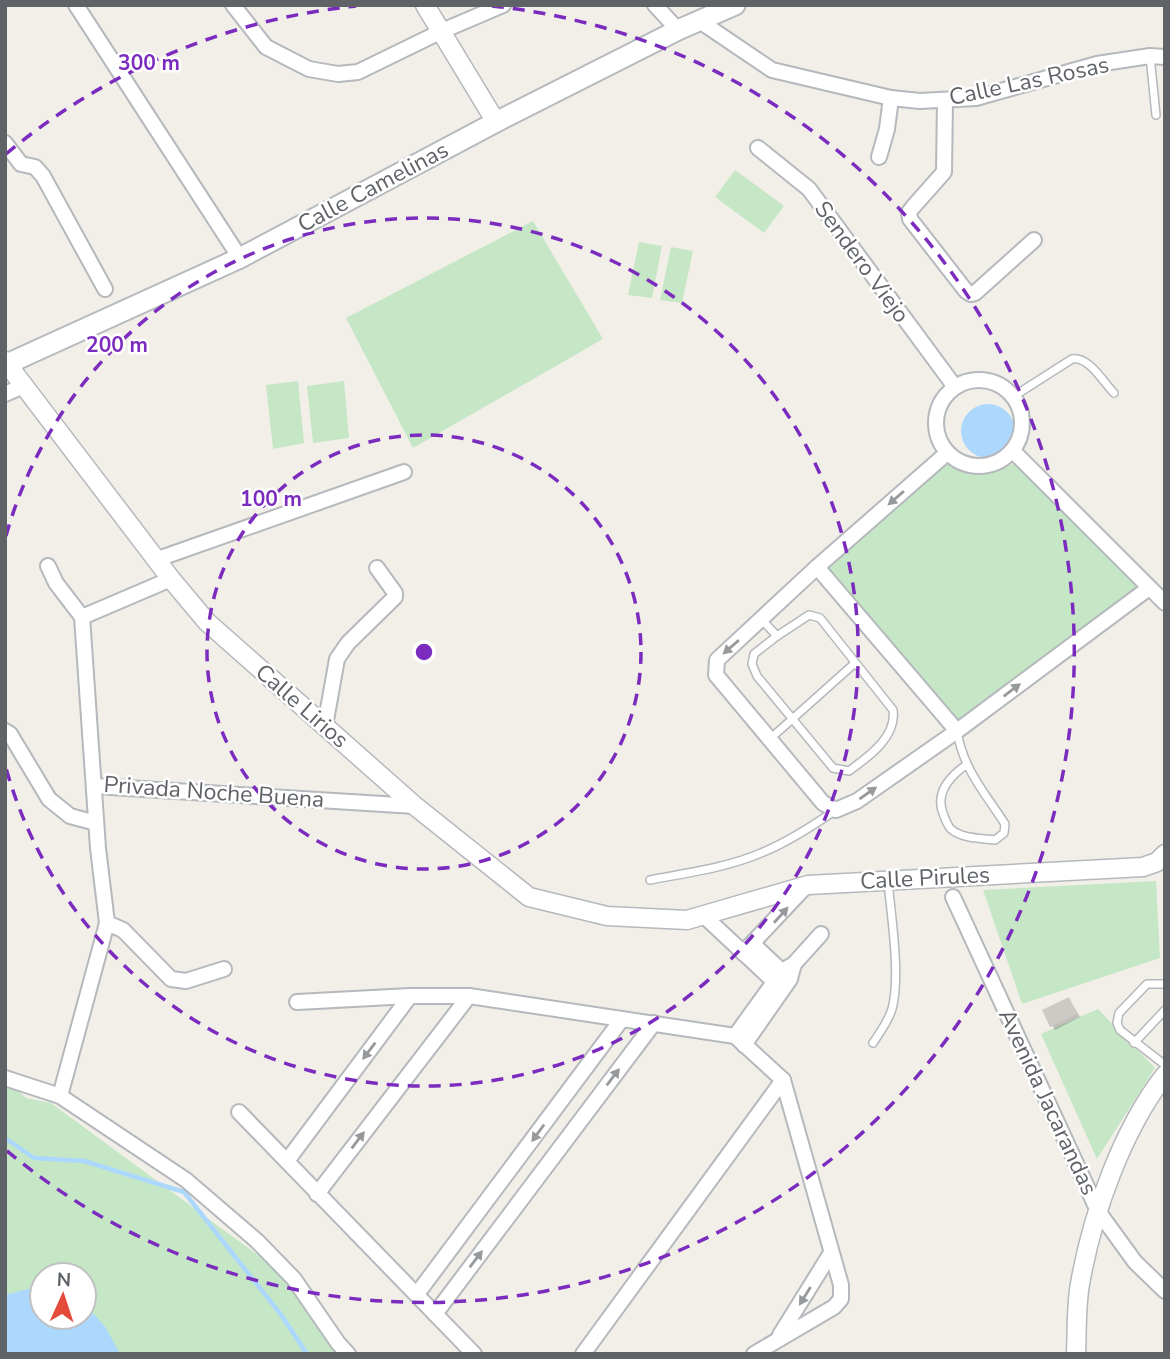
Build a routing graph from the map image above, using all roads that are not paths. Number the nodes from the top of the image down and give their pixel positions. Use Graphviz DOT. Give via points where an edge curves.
graph roads {
  1 [pos="76,5"];
  2 [pos="233,5"];
  3 [pos="425,5"];
  4 [pos="503,5"];
  5 [pos="656,5"];
  6 [pos="735,5"];
  7 [pos="701,22"];
  8 [pos="678,30"];
  9 [pos="442,31"];
  10 [pos="1150,56"];
  11 [pos="1165,57"];
  12 [pos="891,98"];
  13 [pos="945,101"];
  14 [pos="1156,115"];
  15 [pos="496,122"];
  16 [pos="5,143"];
  17 [pos="758,148"];
  18 [pos="879,157"];
  19 [pos="1034,240"];
  20 [pos="240,258"];
  21 [pos="105,289"];
  22 [pos="6,363"];
  23 [pos="23,386"];
  24 [pos="955,387"];
  25 [pos="1114,393"];
  26 [pos="5,394"];
  27 [pos="1014,397"];
  28 [pos="1013,451"];
  29 [pos="947,453"];
  30 [pos="404,472"];
  31 [pos="155,560"];
  32 [pos="48,566"];
  33 [pos="817,567"];
  34 [pos="377,568"];
  35 [pos="171,579"];
  36 [pos="1149,588"];
  37 [pos="1165,603"];
  38 [pos="82,617"];
  39 [pos="762,620"];
  40 [pos="777,636"];
  41 [pos="855,663"];
  42 [pos="792,719"];
  43 [pos="325,726"];
  44 [pos="5,731"];
  45 [pos="957,731"];
  46 [pos="771,738"];
  47 [pos="966,765"];
  48 [pos="94,786"];
  49 [pos="415,806"];
  50 [pos="836,810"];
  51 [pos="96,822"];
  52 [pos="1165,854"];
  53 [pos="650,880"];
  54 [pos="888,880"];
  55 [pos="808,885"];
  56 [pos="953,897"];
  57 [pos="695,918"];
  58 [pos="107,923"];
  59 [pos="821,934"];
  60 [pos="748,949"];
  61 [pos="224,969"];
  62 [pos="785,977"];
  63 [pos="1165,985"];
  64 [pos="410,996"];
  65 [pos="469,996"];
  66 [pos="297,1002"];
  67 [pos="1165,1010"];
  68 [pos="622,1019"];
  69 [pos="654,1023"];
  70 [pos="739,1040"];
  71 [pos="873,1043"];
  72 [pos="1135,1043"];
  73 [pos="1165,1065"];
  74 [pos="1165,1075"];
  75 [pos="5,1078"];
  76 [pos="783,1080"];
  77 [pos="60,1096"];
  78 [pos="239,1112"];
  79 [pos="522,1155"];
  80 [pos="287,1161"];
  81 [pos="542,1170"];
  82 [pos="317,1194"];
  83 [pos="1098,1212"];
  84 [pos="831,1253"];
  85 [pos="1165,1292"];
  86 [pos="417,1293"];
  87 [pos="435,1314"];
  88 [pos="778,1338"];
  89 [pos="588,1352"];
  90 [pos="348,1354"];
  91 [pos="474,1354"];
  92 [pos="754,1354"];
  93 [pos="1076,1354"];
  1 -- 20 [label="street"];
  2 -- 9 [label="street" via="266,47 309,69 338,74 358,72"];
  3 -- 9 [label="street"];
  4 -- 9 [label="street"];
  5 -- 8 [label="street"];
  6 -- 7 [label="main road, Calle Camelinas"];
  7 -- 8 [label="main road, Calle Camelinas"];
  7 -- 12 [label="street, Calle Las Rosas" via="772,70"];
  8 -- 15 [label="main road, Calle Camelinas"];
  9 -- 15 [label="street"];
  10 -- 11 [label="street, Calle Las Rosas"];
  10 -- 13 [label="street, Calle Las Rosas" via="1097,64 975,98"];
  10 -- 14 [label="lane"];
  12 -- 13 [label="street, Calle Las Rosas"];
  12 -- 18 [label="street"];
  13 -- 19 [label="street" via="944,173 909,212 910,219 971,294"];
  15 -- 20 [label="main road, Calle Camelinas"];
  16 -- 21 [label="street" via="21,164 35,167 43,176"];
  17 -- 24 [label="street, Sendero Viejo" via="809,189"];
  20 -- 22 [label="main road, Calle Camelinas"];
  22 -- 23 [label="street, Calle Lirios"];
  23 -- 26 [label="street"];
  23 -- 31 [label="street, Calle Lirios"];
  24 -- 27 [label="street" via="990,381"];
  24 -- 29 [label="street" via="945,396 936,418 936,431"];
  25 -- 27 [label="lane" via="1079,358"];
  27 -- 28 [label="street" via="1023,428"];
  28 -- 29 [label="street" via="993,465 981,467"];
  28 -- 36 [label="street"];
  29 -- 33 [label="street, one-way"];
  30 -- 31 [label="street"];
  31 -- 35 [label="street, Calle Lirios"];
  32 -- 38 [label="street"];
  33 -- 39 [label="street"];
  33 -- 45 [label="street"];
  34 -- 43 [label="street" via="395,597 337,659"];
  35 -- 38 [label="street"];
  35 -- 43 [label="street, Calle Lirios" via="206,622"];
  36 -- 37 [label="street"];
  45 -- 36 [label="street, one-way"];
  38 -- 48 [label="street, Privada Noche Buena"];
  39 -- 40 [label="lane"];
  39 -- 46 [label="street, one-way" via="717,660 716,675"];
  40 -- 41 [label="lane" via="809,615 820,618"];
  40 -- 42 [label="lane" via="754,654 752,664"];
  41 -- 42 [label="lane"];
  41 -- 42 [label="lane" via="893,710 892,728 872,754 849,771 833,768"];
  42 -- 46 [label="lane"];
  43 -- 49 [label="street, Calle Lirios"];
  44 -- 51 [label="street" via="49,799 70,816"];
  45 -- 47 [label="lane"];
  50 -- 45 [label="street, one-way" via="857,801"];
  46 -- 50 [label="street" via="823,803"];
  47 -- 47 [label="lane" via="1005,824 1004,833 995,840 965,837 950,829 940,808 950,776"];
  48 -- 49 [label="street, Privada Noche Buena"];
  48 -- 51 [label="street"];
  49 -- 57 [label="street, Calle Lirios" via="530,897 607,916"];
  50 -- 53 [label="lane" via="760,854"];
  51 -- 58 [label="street"];
  52 -- 54 [label="street, Calle Pirules" via="1143,867"];
  54 -- 55 [label="street, Calle Pirules"];
  54 -- 71 [label="lane" via="893,1007"];
  55 -- 57 [label="street, Calle Pirules"];
  60 -- 55 [label="street, one-way"];
  56 -- 83 [label="street, Avenida Jacarandas"];
  57 -- 60 [label="street"];
  58 -- 61 [label="street" via="123,930 171,979 186,981"];
  58 -- 77 [label="street"];
  59 -- 62 [label="street"];
  60 -- 62 [label="street"];
  62 -- 70 [label="street"];
  63 -- 72 [label="lane" via="1147,984 1117,1017 1120,1030"];
  64 -- 65 [label="street"];
  64 -- 66 [label="street"];
  64 -- 80 [label="street, one-way"];
  65 -- 68 [label="street"];
  82 -- 65 [label="street, one-way"];
  67 -- 72 [label="lane"];
  68 -- 69 [label="street"];
  68 -- 79 [label="street, one-way"];
  69 -- 70 [label="street"];
  81 -- 69 [label="street, one-way"];
  70 -- 76 [label="street"];
  72 -- 73 [label="lane"];
  74 -- 83 [label="street" via="1126,1140"];
  75 -- 77 [label="street"];
  76 -- 84 [label="street"];
  76 -- 89 [label="street"];
  77 -- 90 [label="street" via="186,1180 257,1241 294,1279"];
  78 -- 80 [label="street"];
  79 -- 81 [label="street"];
  79 -- 86 [label="street"];
  80 -- 82 [label="street"];
  87 -- 81 [label="street, one-way"];
  82 -- 86 [label="street"];
  83 -- 85 [label="street, Avenida Jacarandas" via="1135,1262"];
  83 -- 93 [label="street" via="1080,1285"];
  84 -- 88 [label="street, one-way"];
  84 -- 88 [label="street" via="841,1299"];
  86 -- 87 [label="street"];
  87 -- 91 [label="street"];
  88 -- 92 [label="street"];
}
